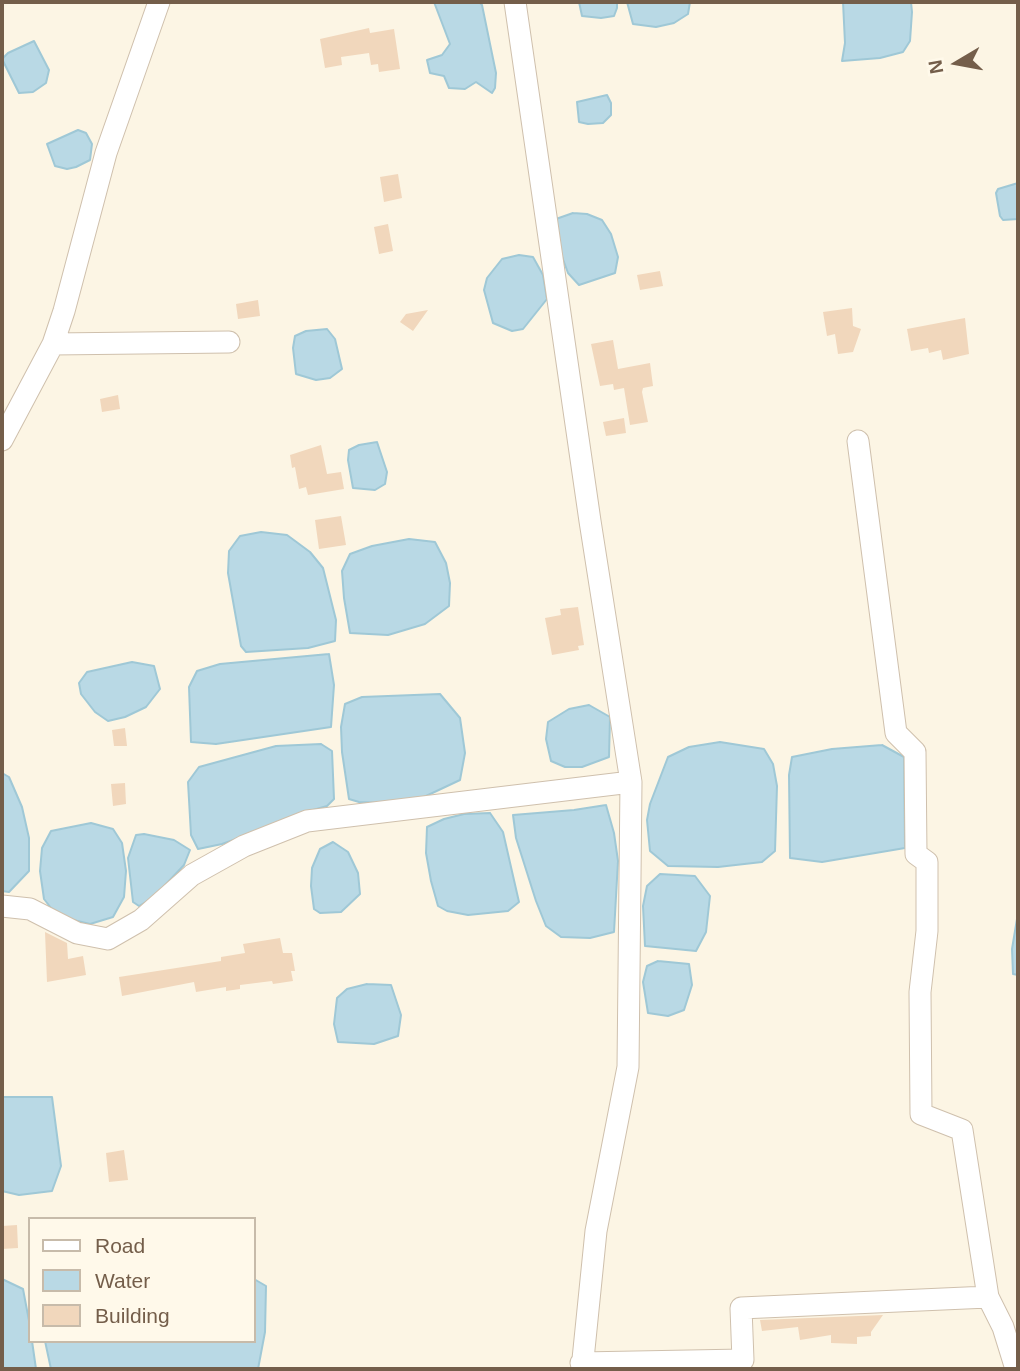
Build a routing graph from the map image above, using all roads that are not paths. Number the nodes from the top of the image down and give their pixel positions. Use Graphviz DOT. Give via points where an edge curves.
graph roads {
  1 [pos="159,2"];
  2 [pos="515,2"];
  3 [pos="229,342"];
  4 [pos="53,344"];
  5 [pos="2,440"];
  6 [pos="858,441"];
  7 [pos="631,782"];
  8 [pos="2,906"];
  9 [pos="988,1297"];
  10 [pos="581,1366"];
  11 [pos="1016,1369"];
  1 -- 4 [label="street" via="106,153"];
  2 -- 7 [label="street"];
  3 -- 4 [label="street"];
  4 -- 5 [label="street"];
  6 -- 9 [label="street" via="896,733 915,752 916,854 927,862 927,931 920,992 921,1114 962,1130"];
  7 -- 8 [label="street" via="307,821 244,846 192,875 141,920 107,939 77,933 30,909"];
  7 -- 10 [label="street" via="628,1068 596,1231"];
  9 -- 10 [label="street" via="741,1308 743,1360"];
  9 -- 11 [label="street"];
}
